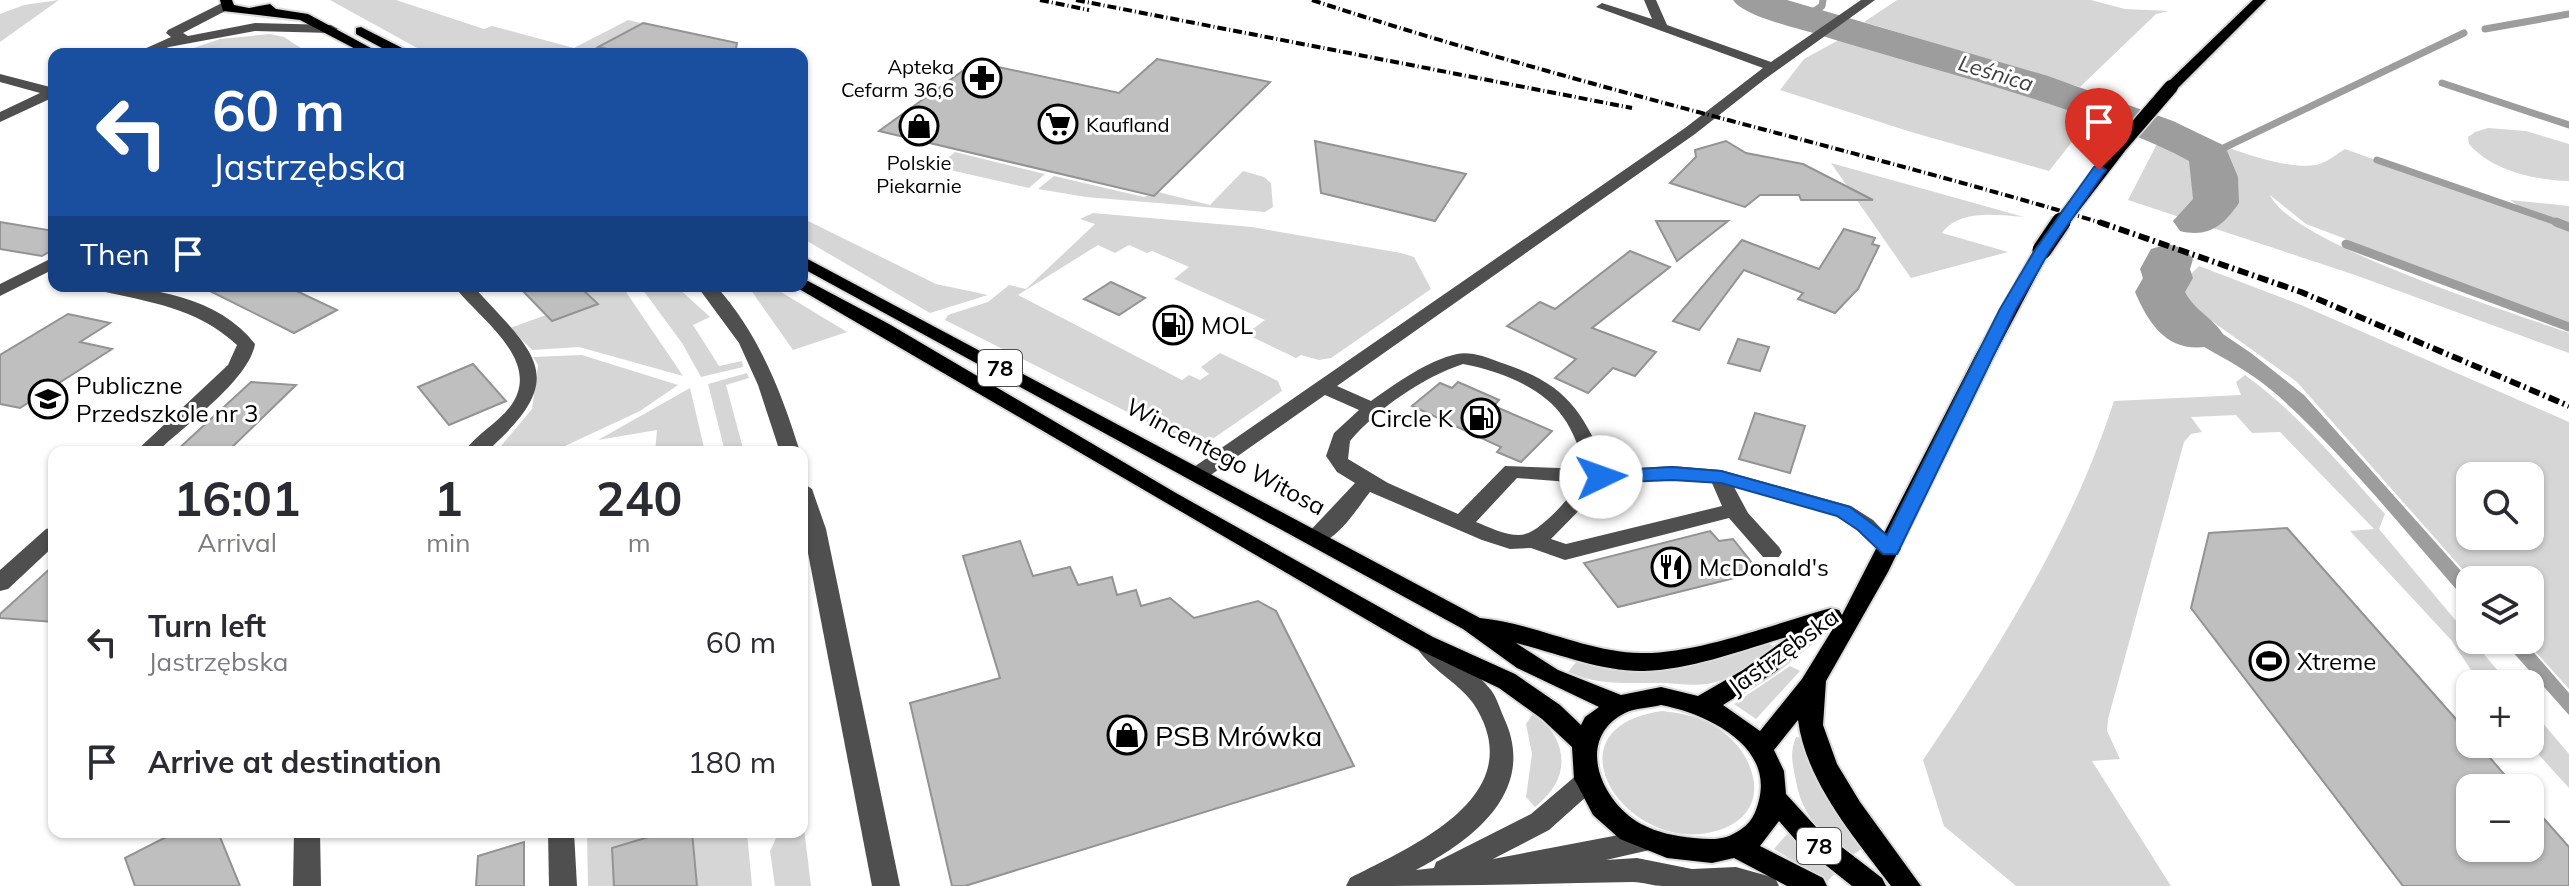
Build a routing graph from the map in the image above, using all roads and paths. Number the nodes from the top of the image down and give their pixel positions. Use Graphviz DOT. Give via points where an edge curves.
graph roads {
  1 [pos="1650,0"];
  2 [pos="1869,0"];
  3 [pos="2260,0"];
  4 [pos="295,1"];
  5 [pos="226,2"];
  6 [pos="1602,7"];
  7 [pos="254,11"];
  8 [pos="1662,27"];
  9 [pos="331,29"];
  10 [pos="169,43"];
  11 [pos="147,48"];
  12 [pos="154,48"];
  13 [pos="364,48"];
  14 [pos="392,48"];
  15 [pos="1773,67"];
  16 [pos="0,78"];
  17 [pos="48,91"];
  18 [pos="48,96"];
  19 [pos="0,118"];
  20 [pos="808,264"];
  21 [pos="48,265"];
  22 [pos="32,273"];
  23 [pos="48,276"];
  24 [pos="808,288"];
  25 [pos="0,291"];
  26 [pos="133,292"];
  27 [pos="468,292"];
  28 [pos="711,292"];
  29 [pos="1324,387"];
  30 [pos="1374,410"];
  31 [pos="152,446"];
  32 [pos="482,446"];
  33 [pos="788,446"];
  34 [pos="1198,474"];
  35 [pos="1601,477"];
  36 [pos="1721,477"];
  37 [pos="1367,482"];
  38 [pos="808,507"];
  39 [pos="1734,510"];
  40 [pos="1462,523"];
  41 [pos="1316,538"];
  42 [pos="48,539"];
  43 [pos="1532,540"];
  44 [pos="1890,549"];
  45 [pos="1771,552"];
  46 [pos="0,583"];
  47 [pos="1863,594"];
  48 [pos="1831,616"];
  49 [pos="1471,623"];
  50 [pos="1425,643"];
  51 [pos="1816,678"];
  52 [pos="1620,705"];
  53 [pos="1702,705"];
  54 [pos="1585,744"];
  55 [pos="1760,748"];
  56 [pos="1587,781"];
  57 [pos="1774,798"];
  58 [pos="307,838"];
  59 [pos="561,838"];
  60 [pos="1645,841"];
  61 [pos="1736,846"];
  62 [pos="1491,871"];
  63 [pos="1431,877"];
  64 [pos="307,886"];
  65 [pos="563,886"];
  66 [pos="886,886"];
  67 [pos="1360,886"];
  68 [pos="1391,886"];
  69 [pos="1765,886"];
  70 [pos="1813,886"];
  71 [pos="1872,886"];
  72 [pos="1907,886"];
  1 -- 8 [label="street"];
  2 -- 15 [label="street"];
  3 -- 44 [label="main road, Jastrzębska, bridge" via="2128,134 2042,250"];
  4 -- 7 [label="main road"];
  4 -- 14 [label="main road"];
  5 -- 7 [label="main road" via="232,10"];
  5 -- 11 [label="street"];
  6 -- 8 [label="street"];
  7 -- 9 [label="main road" via="303,17"];
  7 -- 10 [label="street"];
  8 -- 15 [label="street"];
  9 -- 10 [label="street" via="255,27"];
  9 -- 13 [label="main road"];
  10 -- 12 [label="street"];
  15 -- 29 [label="street"];
  16 -- 17 [label="street"];
  18 -- 19 [label="street"];
  20 -- 34 [label="main road, Wincentego Witosa / 78"];
  21 -- 22 [label="street"];
  22 -- 23 [label="street"];
  22 -- 25 [label="street"];
  24 -- 50 [label="main road, 78"];
  26 -- 31 [label="street" via="195,308 246,344 235,369"];
  27 -- 32 [label="street" via="525,356 530,372 531,390 520,410"];
  28 -- 33 [label="street" via="761,365"];
  29 -- 30 [label="street"];
  29 -- 34 [label="street"];
  30 -- 35 [label="street" via="1447,361 1477,360 1537,385 1568,409"];
  30 -- 37 [label="street" via="1342,436 1336,456"];
  34 -- 41 [label="main road, Wincentego Witosa / 78"];
  35 -- 36 [label="street"];
  35 -- 40 [label="street" via="1512,471"];
  35 -- 43 [label="street"];
  36 -- 39 [label="street"];
  36 -- 44 [label="street" via="1844,511"];
  37 -- 40 [label="street"];
  37 -- 41 [label="street"];
  38 -- 66 [label="street"];
  39 -- 43 [label="street" via="1565,552"];
  39 -- 45 [label="street"];
  40 -- 43 [label="street" via="1514,544"];
  41 -- 49 [label="main road, Wincentego Witosa / 78"];
  42 -- 46 [label="street"];
  44 -- 47 [label="main road, Jastrzębska"];
  47 -- 48 [label="main road, Jastrzębska"];
  47 -- 51 [label="main road, Jastrzębska"];
  48 -- 49 [label="main road" via="1684,658 1641,662"];
  48 -- 53 [label="main road, Jastrzębska" via="1743,683"];
  49 -- 52 [label="main road, Wincentego Witosa / 78" via="1550,676"];
  50 -- 54 [label="main road, 78" via="1507,681"];
  50 -- 67 [label="street" via="1489,707 1501,747 1498,778 1484,807 1461,831"];
  51 -- 55 [label="main road, Jastrzębska"];
  51 -- 72 [label="main road" via="1810,704 1823,759 1852,812"];
  52 -- 53 [label="main road" via="1661,696"];
  52 -- 54 [label="main road" via="1599,719"];
  53 -- 55 [label="main road" via="1731,721"];
  54 -- 56 [label="main road"];
  55 -- 57 [label="main road" via="1773,773"];
  56 -- 60 [label="main road" via="1603,810"];
  56 -- 63 [label="street" via="1540,822"];
  57 -- 61 [label="main road, 78" via="1765,824"];
  57 -- 71 [label="main road, 78" via="1808,836"];
  58 -- 64 [label="street"];
  59 -- 65 [label="street"];
  60 -- 61 [label="main road" via="1695,851"];
  60 -- 62 [label="street"];
  61 -- 70 [label="main road, 78"];
  62 -- 63 [label="street"];
  62 -- 69 [label="street" via="1637,870 1692,881 1736,879"];
  63 -- 68 [label="street"];
}
